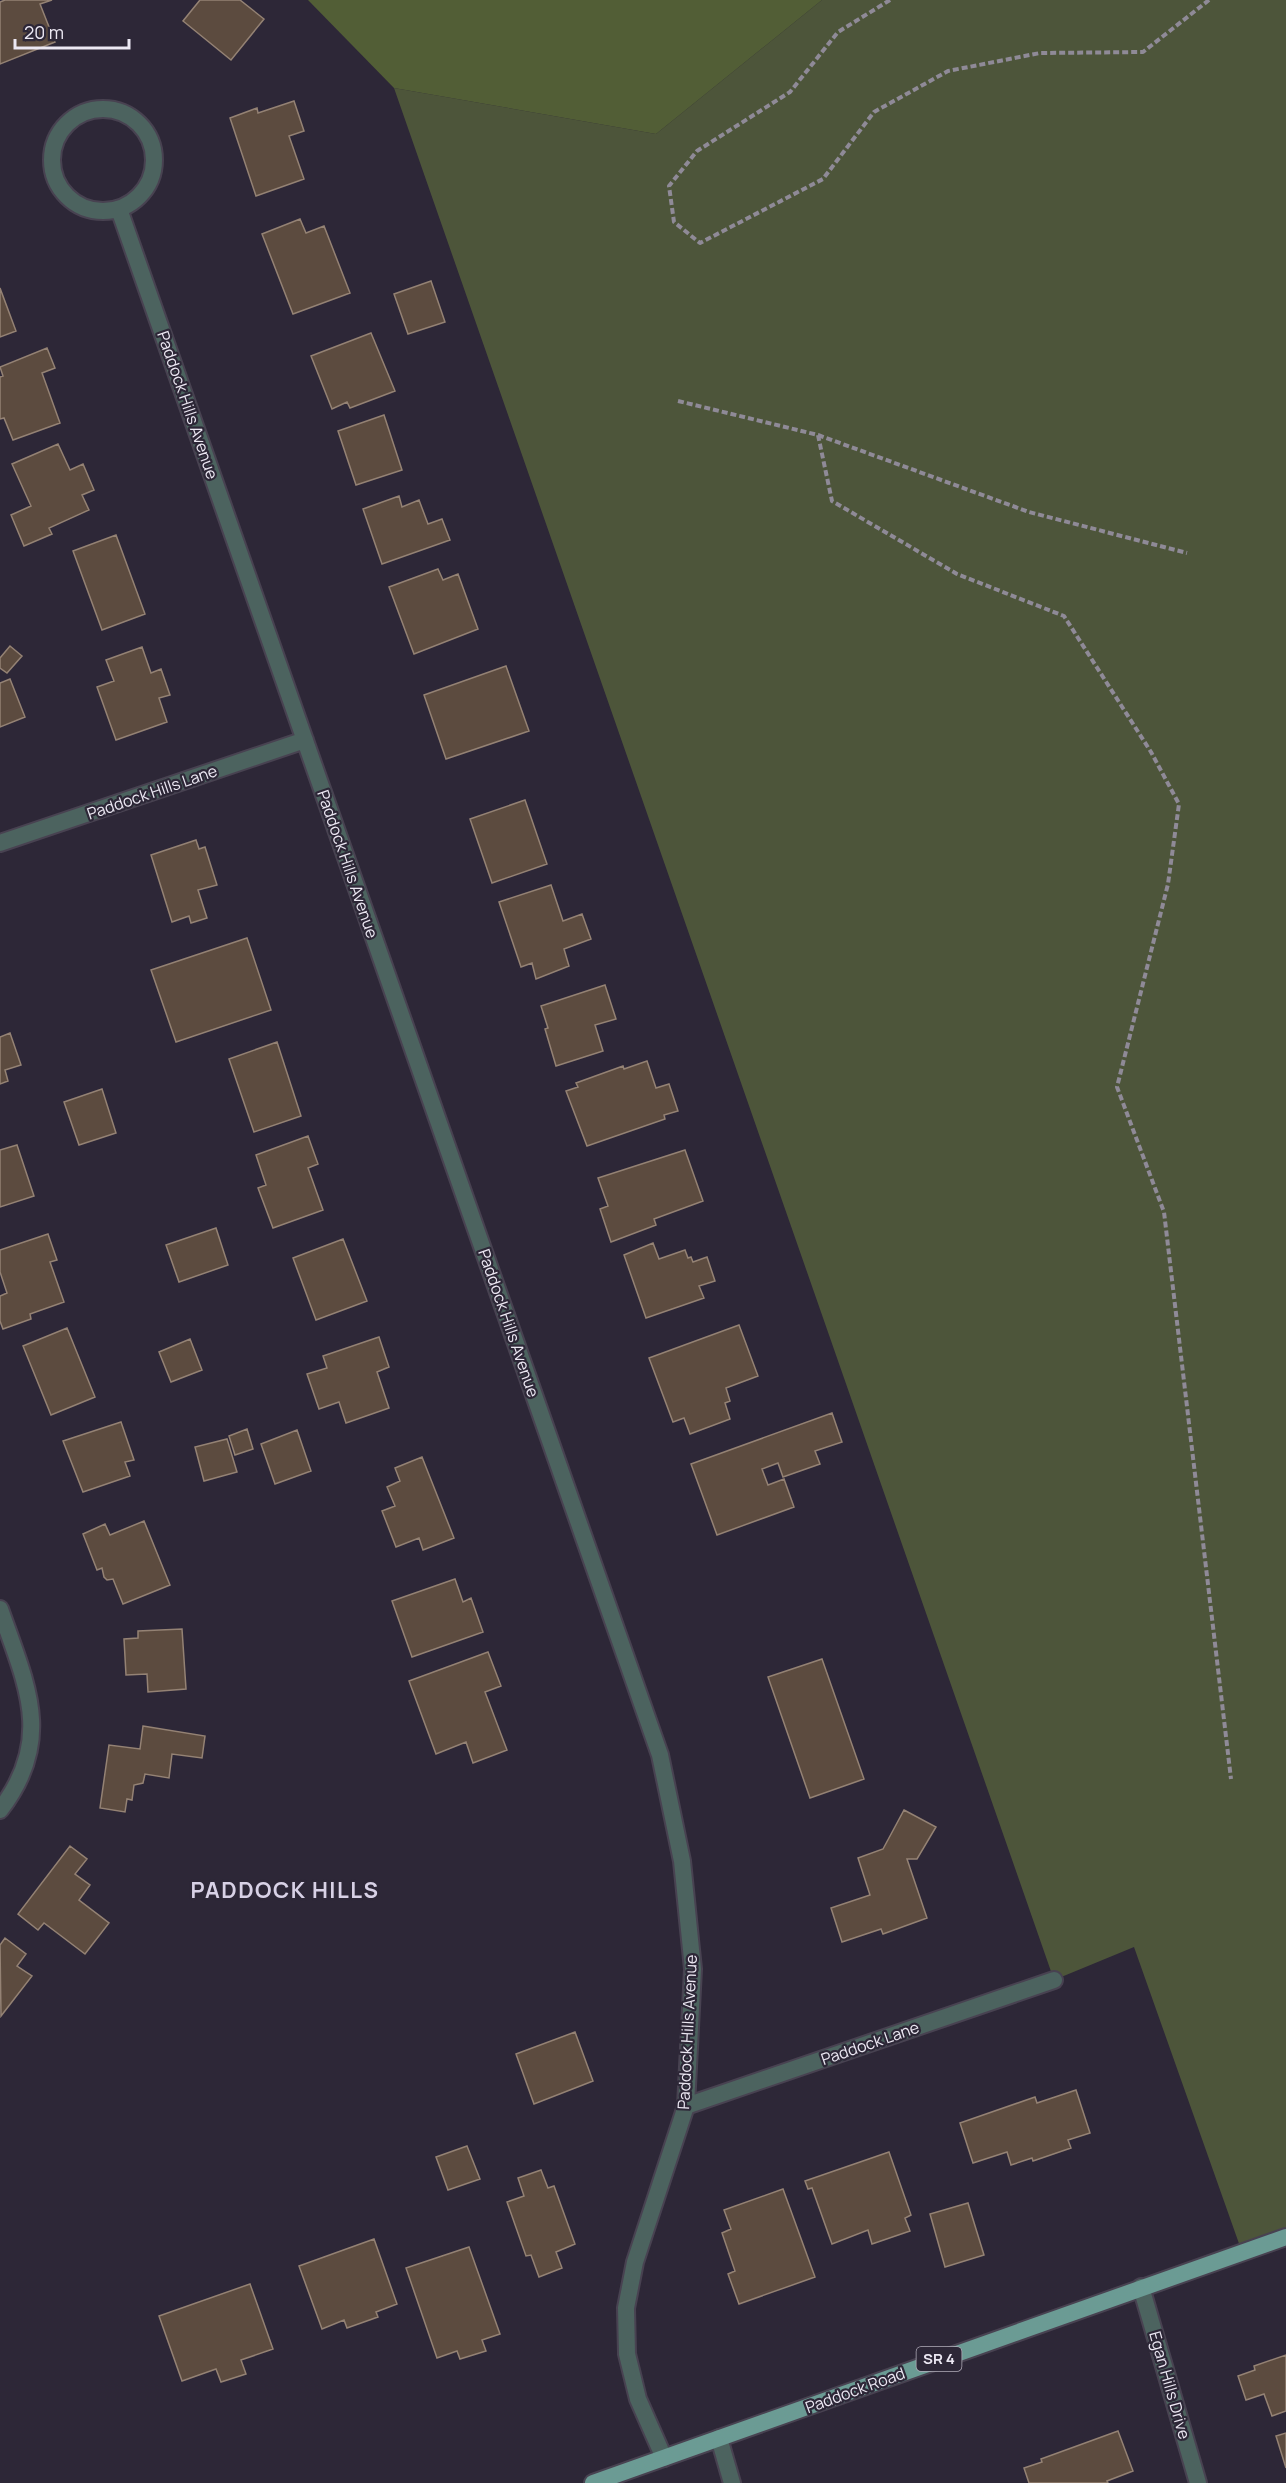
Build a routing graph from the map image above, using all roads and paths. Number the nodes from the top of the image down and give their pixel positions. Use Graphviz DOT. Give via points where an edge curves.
graph roads {
  1 [pos="890,0"];
  2 [pos="1209,0"];
  3 [pos="119,209"];
  4 [pos="678,401"];
  5 [pos="818,435"];
  6 [pos="1187,553"];
  7 [pos="304,740"];
  8 [pos="0,843"];
  9 [pos="0,1609"];
  10 [pos="1231,1779"];
  11 [pos="0,1810"];
  12 [pos="1054,1980"];
  13 [pos="686,2106"];
  14 [pos="1286,2237"];
  15 [pos="1141,2287"];
  16 [pos="719,2438"];
  17 [pos="664,2458"];
  18 [pos="593,2483"];
  19 [pos="732,2483"];
  20 [pos="1198,2483"];
  1 -- 2 [label="path" via="838,32 790,92 697,151 669,186 674,222 700,243 823,179 874,112 948,71 1040,54 1143,52"];
  3 -- 3 [label="street" via="134,201 148,183 154,159 152,143 132,117 117,110 85,111 70,120 53,150 58,184 84,207"];
  3 -- 7 [label="street, Paddock Hills Avenue"];
  4 -- 5 [label="path"];
  5 -- 6 [label="path" via="1029,512"];
  5 -- 10 [label="path" via="832,501 957,574 1064,616 1151,752 1179,804 1168,884 1117,1087 1164,1212"];
  7 -- 8 [label="street, Paddock Hills Lane"];
  7 -- 13 [label="street, Paddock Hills Avenue" via="660,1755 682,1861 693,1969"];
  9 -- 11 [label="street" via="28,1691 32,1721 27,1761 16,1789"];
  12 -- 13 [label="street, Paddock Lane"];
  13 -- 17 [label="street, Paddock Hills Avenue" via="635,2262 626,2308 632,2377"];
  14 -- 15 [label="main road, Paddock Road / SR 4"];
  15 -- 16 [label="main road, Paddock Road / SR 4"];
  15 -- 20 [label="street, Egan Hills Drive"];
  16 -- 17 [label="main road, Paddock Road / SR 4"];
  16 -- 19 [label="street"];
  17 -- 18 [label="main road, Paddock Road / SR 4"];
}
